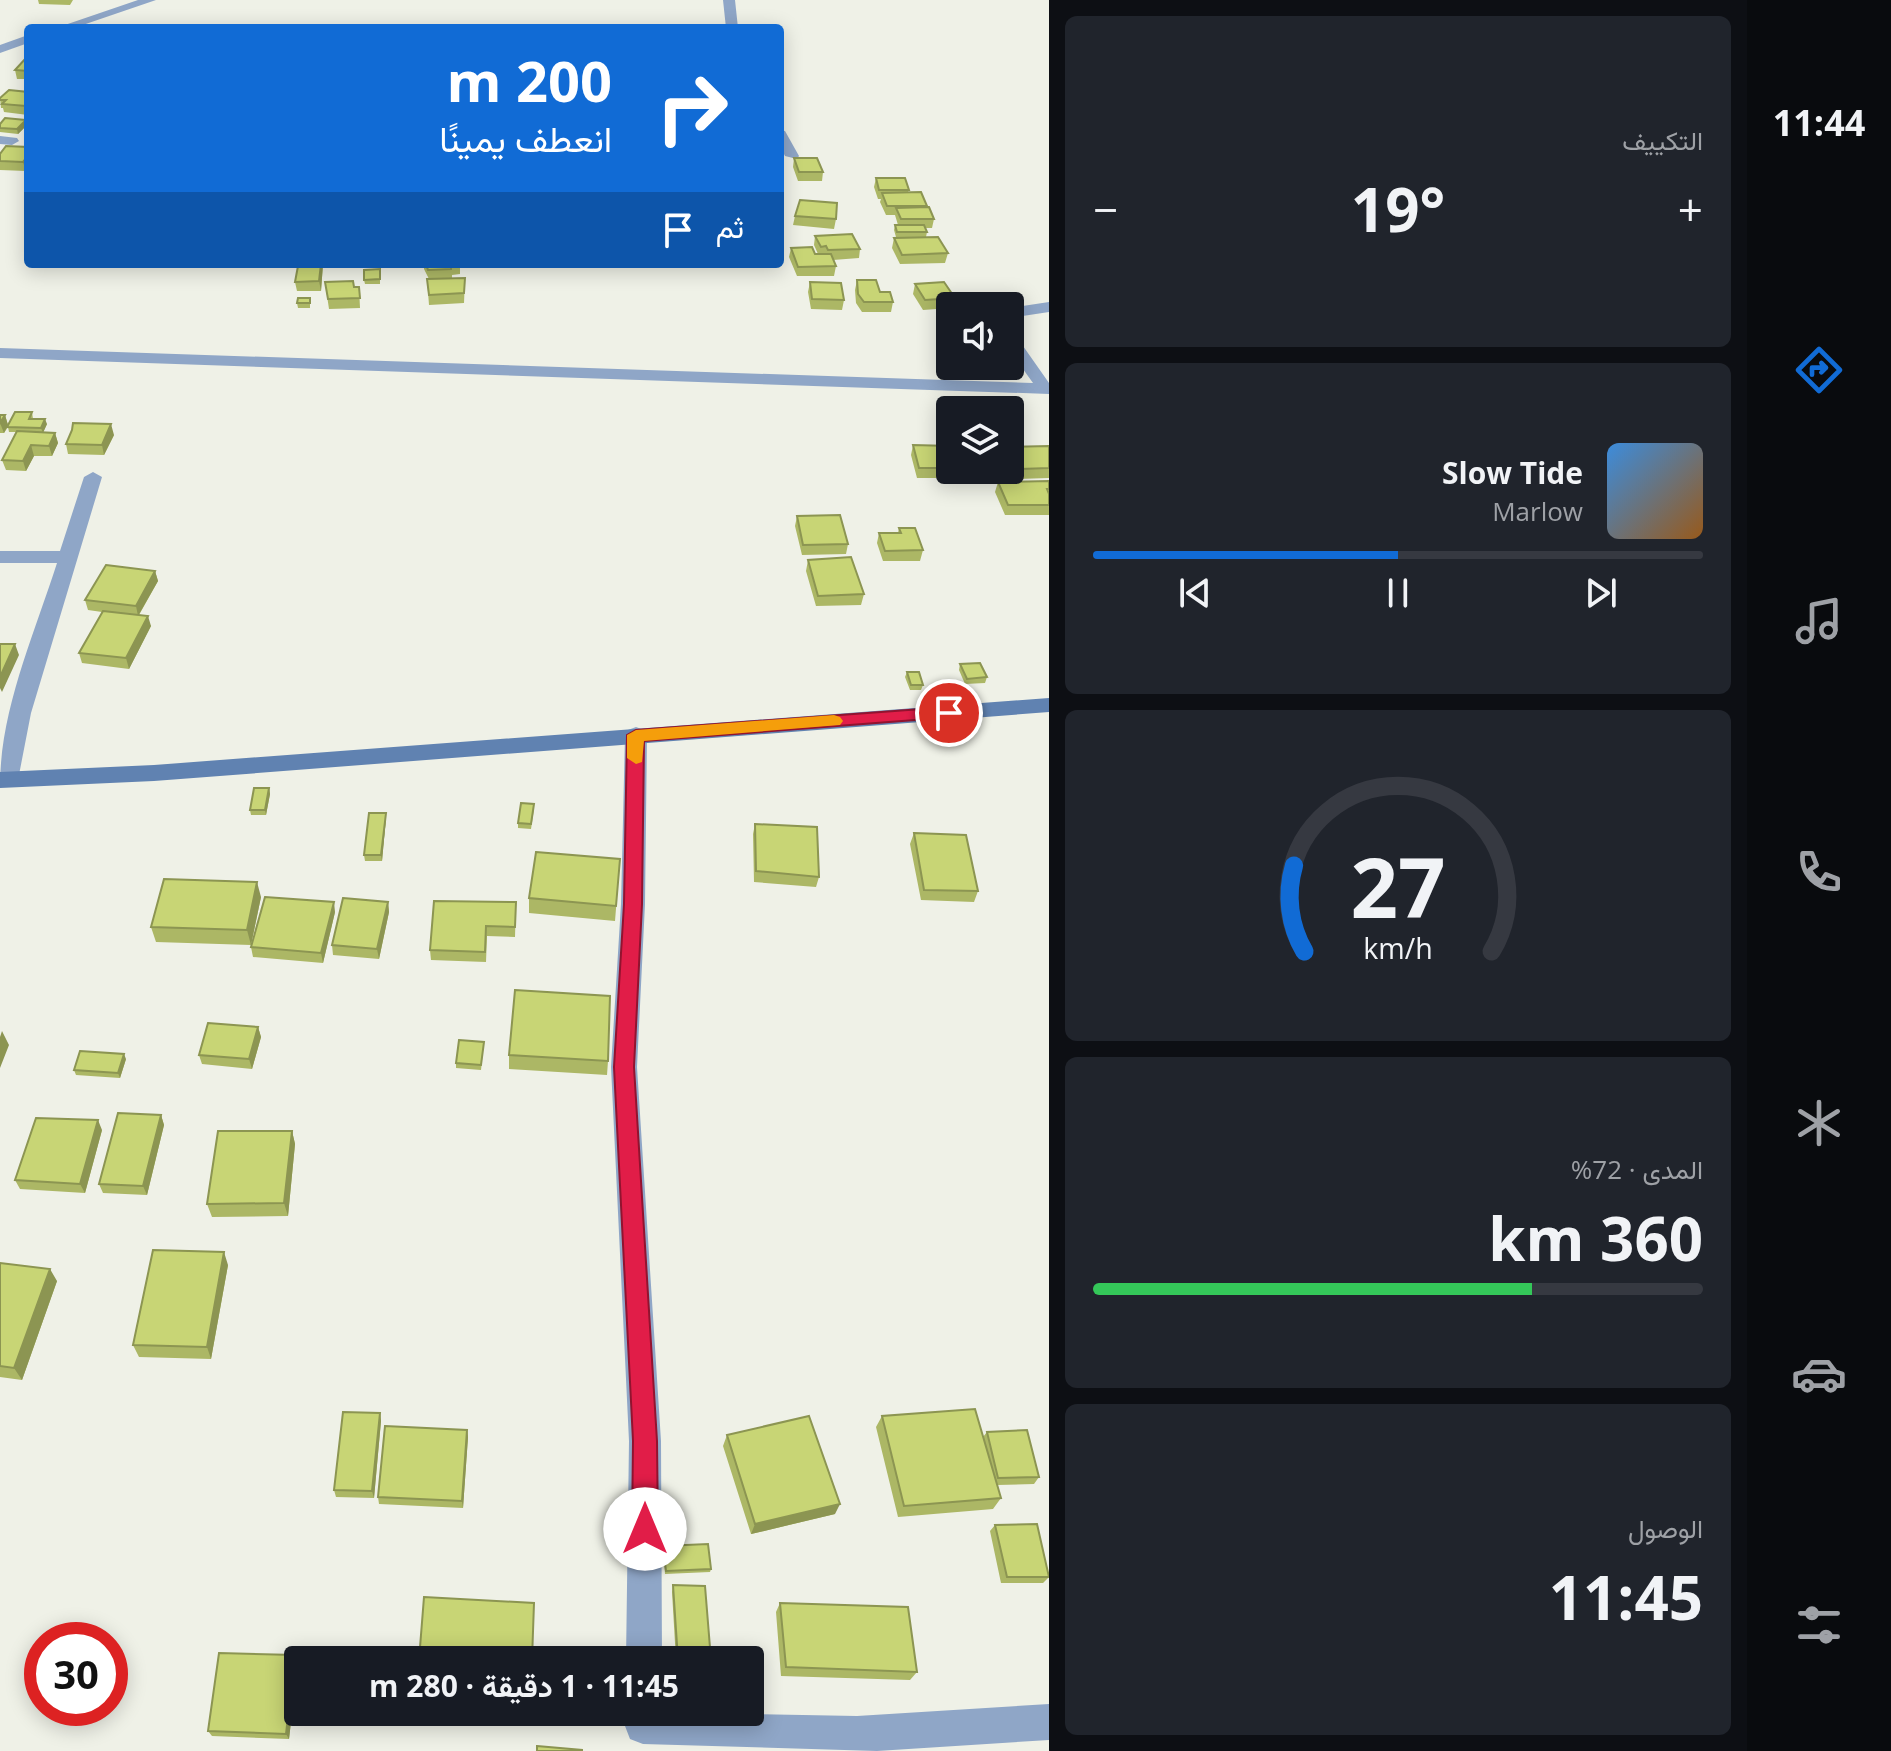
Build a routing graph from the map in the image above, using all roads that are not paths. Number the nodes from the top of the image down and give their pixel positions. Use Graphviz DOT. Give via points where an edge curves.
graph roads {
  1 [pos="150,0"];
  2 [pos="729,0"];
  3 [pos="75,24"];
  4 [pos="732,24"];
  5 [pos="24,40"];
  6 [pos="0,49"];
  7 [pos="784,141"];
  8 [pos="792,156"];
  9 [pos="1049,307"];
  10 [pos="1024,311"];
  11 [pos="0,353"];
  12 [pos="1024,358"];
  13 [pos="1047,389"];
  14 [pos="93,477"];
  15 [pos="0,557"];
  16 [pos="68,557"];
  17 [pos="1047,708"];
  18 [pos="636,735"];
  19 [pos="4,780"];
  20 [pos="644,1646"];
  21 [pos="1049,1722"];
  22 [pos="643,1730"];
  1 -- 3 [label="street"];
  2 -- 4 [label="street"];
  5 -- 6 [label="street"];
  7 -- 8 [label="street"];
  9 -- 10 [label="street"];
  11 -- 13 [label="street"];
  12 -- 13 [label="street"];
  14 -- 16 [label="street"];
  15 -- 16 [label="street"];
  16 -- 19 [label="street"];
  17 -- 18 [label="street"];
  18 -- 19 [label="street"];
  18 -- 20 [label="street" via="624,1067 645,1441"];
  21 -- 22 [label="street" via="857,1734"];
}
